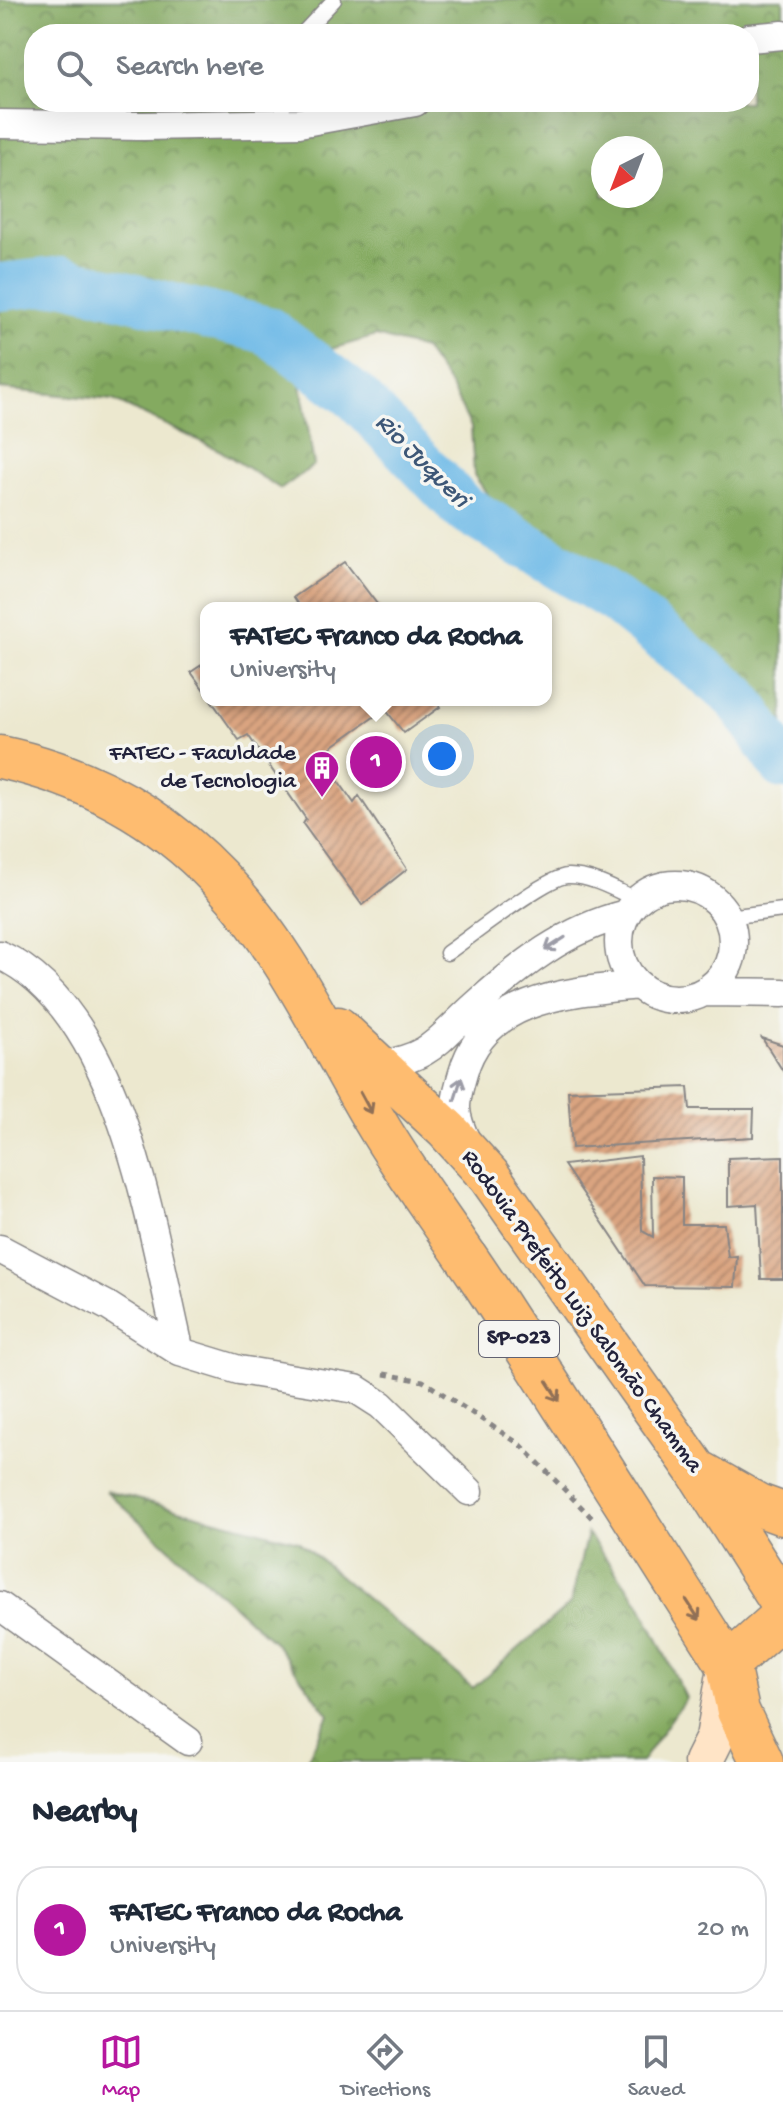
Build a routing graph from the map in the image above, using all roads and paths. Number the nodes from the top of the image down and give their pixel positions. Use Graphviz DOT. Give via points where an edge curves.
graph roads {
  1 [pos="334,0"];
  2 [pos="311,24"];
  3 [pos="783,35"];
  4 [pos="759,37"];
  5 [pos="282,113"];
  6 [pos="0,124"];
  7 [pos="0,757"];
  8 [pos="632,907"];
  9 [pos="783,910"];
  10 [pos="728,917"];
  11 [pos="447,953"];
  12 [pos="0,955"];
  13 [pos="638,985"];
  14 [pos="705,992"];
  15 [pos="783,993"];
  16 [pos="315,1010"];
  17 [pos="378,1066"];
  18 [pos="476,1162"];
  19 [pos="0,1249"];
  20 [pos="180,1352"];
  21 [pos="356,1389"];
  22 [pos="696,1469"];
  23 [pos="469,1491"];
  24 [pos="783,1514"];
  25 [pos="594,1519"];
  26 [pos="783,1605"];
  27 [pos="0,1606"];
  28 [pos="783,1616"];
  29 [pos="728,1665"];
  30 [pos="188,1741"];
  31 [pos="703,1762"];
  32 [pos="762,1762"];
  1 -- 2 [label="lane"];
  3 -- 4 [label="street"];
  5 -- 6 [label="street" via="143,126"];
  7 -- 16 [label="main road, Rodovia Prefeito Luiz Salomão Chamma / SP-023" via="78,778 121,799 171,835 220,878"];
  8 -- 10 [label="street" via="652,890 686,886 717,902"];
  8 -- 11 [label="lane" via="598,882 565,876"];
  8 -- 13 [label="street" via="620,932 619,951"];
  8 -- 17 [label="street, one-way" via="576,930 532,959 473,1007 435,1047 404,1062"];
  9 -- 10 [label="lane"];
  10 -- 14 [label="street" via="733,955 725,973"];
  12 -- 20 [label="street" via="55,996 81,1032 116,1102"];
  13 -- 14 [label="street" via="674,1000"];
  18 -- 13 [label="street, one-way" via="454,1102 478,1042 526,1003"];
  14 -- 15 [label="street"];
  16 -- 17 [label="main road, Rodovia Prefeito Luiz Salomão Chamma / SP-023"];
  16 -- 29 [label="main road, Rodovia Prefeito Luiz Salomão Chamma / SP-023, one-way" via="375,1121"];
  17 -- 18 [label="main road, Rodovia Prefeito Luiz Salomão Chamma / SP-023"];
  18 -- 22 [label="main road, Rodovia Prefeito Luiz Salomão Chamma / SP-023"];
  19 -- 20 [label="street" via="108,1306"];
  20 -- 21 [label="street" via="239,1370"];
  21 -- 23 [label="street" via="381,1405"];
  21 -- 25 [label="path" via="368,1371 423,1381 521,1445"];
  22 -- 24 [label="main road"];
  22 -- 26 [label="main road, Rodovia Prefeito Luiz Salomão Chamma / SP-023"];
  27 -- 30 [label="street"];
  28 -- 29 [label="main road"];
  29 -- 31 [label="street" via="715,1738"];
  29 -- 32 [label="main road, Rodovia Prefeito Luiz Salomão Chamma / SP-023" via="738,1711"];
}
